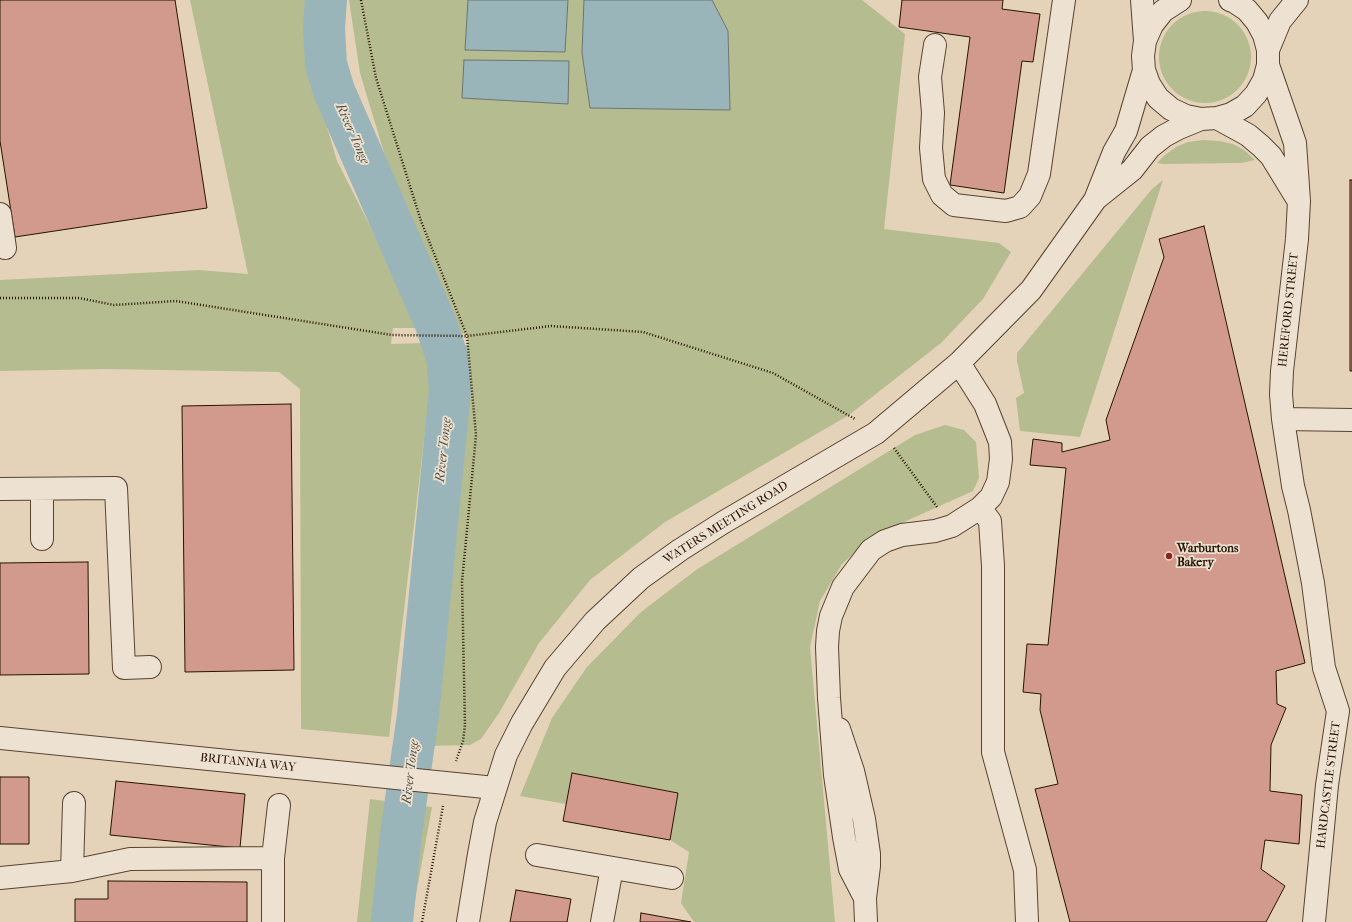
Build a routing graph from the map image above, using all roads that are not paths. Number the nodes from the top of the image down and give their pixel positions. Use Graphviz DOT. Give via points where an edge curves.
graph roads {
  1 [pos="1064,0"];
  2 [pos="1142,0"];
  3 [pos="1180,0"];
  4 [pos="1230,0"];
  5 [pos="1297,0"];
  6 [pos="1145,41"];
  7 [pos="935,45"];
  8 [pos="1268,58"];
  9 [pos="1144,70"];
  10 [pos="1209,119"];
  11 [pos="1095,200"];
  12 [pos="1299,201"];
  13 [pos="0,214"];
  14 [pos="5,248"];
  15 [pos="959,363"];
  16 [pos="1283,419"];
  17 [pos="1352,420"];
  18 [pos="1293,486"];
  19 [pos="0,489"];
  20 [pos="42,489"];
  21 [pos="980,508"];
  22 [pos="42,539"];
  23 [pos="150,667"];
  24 [pos="0,738"];
  25 [pos="496,788"];
  26 [pos="74,803"];
  27 [pos="279,805"];
  28 [pos="537,855"];
  29 [pos="273,858"];
  30 [pos="612,868"];
  31 [pos="72,871"];
  32 [pos="0,878"];
  33 [pos="672,878"];
  34 [pos="273,922"];
  35 [pos="468,922"];
  36 [pos="602,922"];
  37 [pos="866,922"];
  38 [pos="1027,922"];
  39 [pos="1314,922"];
  1 -- 7 [label="street" via="1039,174 1030,196 1020,207 1006,211 954,205 942,195 934,179 931,148 933,113 930,76"];
  2 -- 6 [label="street"];
  3 -- 6 [label="street" via="1163,11 1152,25"];
  4 -- 8 [label="street, HEREFORD STREET" via="1247,10 1257,22 1264,35"];
  5 -- 8 [label="street" via="1280,21"];
  6 -- 9 [label="street"];
  8 -- 10 [label="street, WATERS MEETING ROAD" via="1264,80 1245,106 1231,114"];
  8 -- 12 [label="street, HEREFORD STREET" via="1296,142"];
  9 -- 10 [label="street" via="1158,98 1171,109 1186,116"];
  9 -- 11 [label="street, WATERS MEETING ROAD" via="1126,131 1114,152"];
  10 -- 11 [label="street, WATERS MEETING ROAD" via="1179,128 1164,136 1150,147 1132,170"];
  10 -- 12 [label="street" via="1248,135 1262,146"];
  11 -- 15 [label="street, WATERS MEETING ROAD" via="1031,290"];
  12 -- 16 [label="street, HEREFORD STREET" via="1282,372"];
  13 -- 14 [label="street"];
  15 -- 21 [label="street" via="985,404 1000,442 998,482 992,498"];
  15 -- 25 [label="street, WATERS MEETING ROAD" via="884,439 724,522 641,578 595,621 555,668 506,755"];
  16 -- 17 [label="street"];
  16 -- 18 [label="street, HEREFORD STREET"];
  18 -- 39 [label="street, HARDCASTLE STREET" via="1313,583 1324,668 1338,712 1327,785"];
  19 -- 20 [label="street"];
  20 -- 22 [label="street"];
  20 -- 23 [label="street" via="116,488 124,668"];
  21 -- 37 [label="street" via="952,526 902,535 885,541 871,550 843,587 831,616 827,647 834,775 850,869 865,898"];
  21 -- 38 [label="street" via="990,521 993,566 993,752 1025,870"];
  24 -- 25 [label="street, BRITANNIA WAY"];
  25 -- 35 [label="street, WATERS MEETING ROAD" via="485,822"];
  26 -- 31 [label="street"];
  27 -- 29 [label="street"];
  28 -- 30 [label="street"];
  29 -- 31 [label="street" via="130,859"];
  29 -- 34 [label="street"];
  30 -- 33 [label="street"];
  30 -- 36 [label="street"];
  31 -- 32 [label="street"];
}
